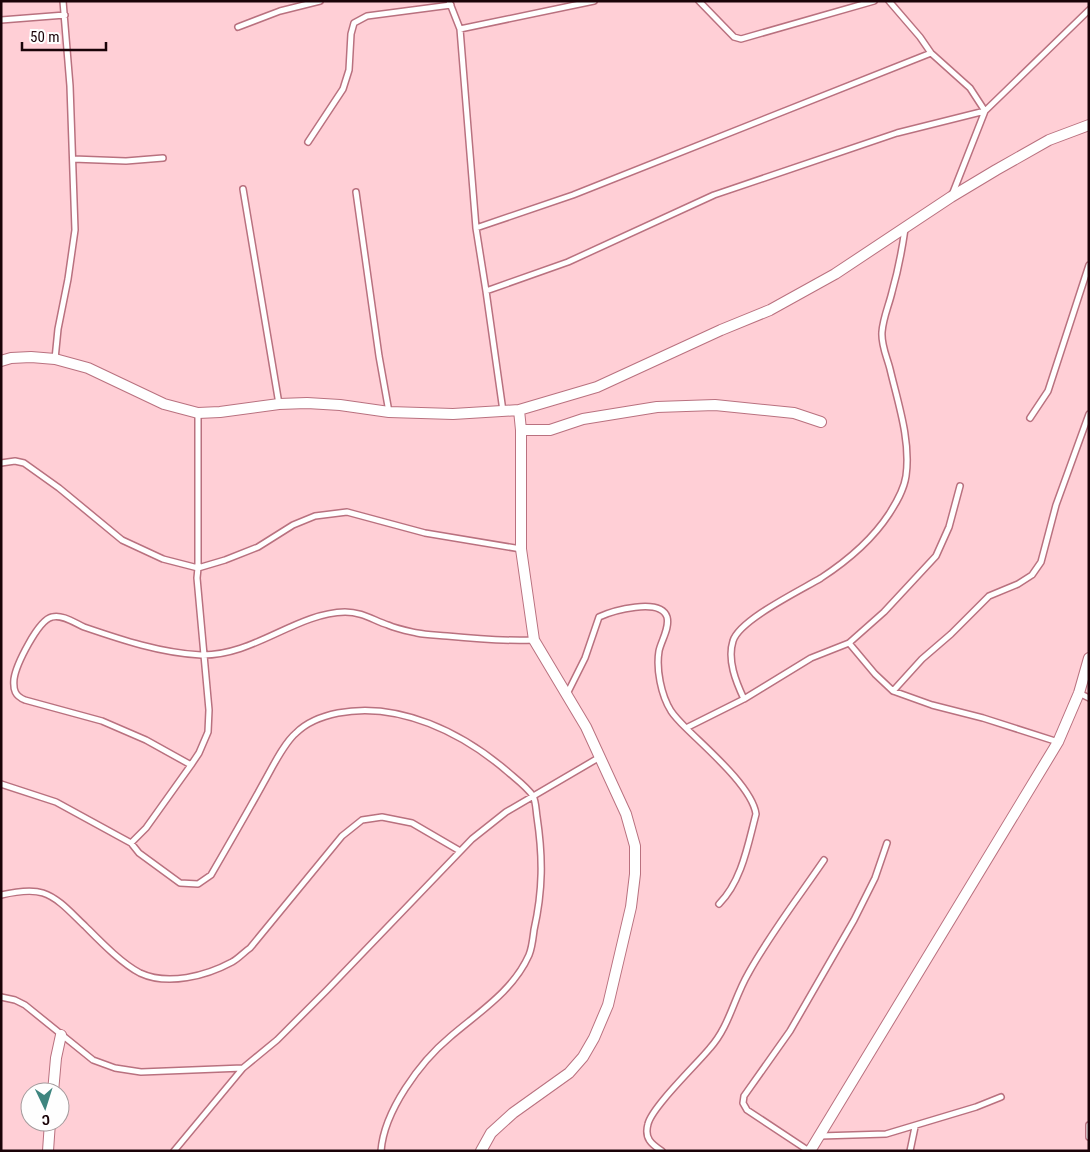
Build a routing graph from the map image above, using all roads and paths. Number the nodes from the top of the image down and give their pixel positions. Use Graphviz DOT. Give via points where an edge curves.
graph roads {
  1 [pos="63,1"];
  2 [pos="320,1"];
  3 [pos="594,1"];
  4 [pos="699,1"];
  5 [pos="874,1"];
  6 [pos="889,1"];
  7 [pos="450,3"];
  8 [pos="1089,10"];
  9 [pos="64,15"];
  10 [pos="1,20"];
  11 [pos="238,27"];
  12 [pos="460,29"];
  13 [pos="931,53"];
  14 [pos="985,111"];
  15 [pos="1089,125"];
  16 [pos="308,142"];
  17 [pos="163,158"];
  18 [pos="72,159"];
  19 [pos="243,189"];
  20 [pos="356,192"];
  21 [pos="951,197"];
  22 [pos="906,226"];
  23 [pos="476,228"];
  24 [pos="1089,265"];
  25 [pos="486,291"];
  26 [pos="55,359"];
  27 [pos="1,361"];
  28 [pos="279,404"];
  29 [pos="519,410"];
  30 [pos="503,411"];
  31 [pos="389,412"];
  32 [pos="198,413"];
  33 [pos="1089,414"];
  34 [pos="1030,418"];
  35 [pos="821,422"];
  36 [pos="521,430"];
  37 [pos="1,463"];
  38 [pos="960,486"];
  39 [pos="521,549"];
  40 [pos="198,568"];
  41 [pos="534,640"];
  42 [pos="849,643"];
  43 [pos="203,655"];
  44 [pos="1089,658"];
  45 [pos="893,691"];
  46 [pos="1079,693"];
  47 [pos="567,694"];
  48 [pos="1089,698"];
  49 [pos="744,699"];
  50 [pos="686,728"];
  51 [pos="1058,742"];
  52 [pos="600,757"];
  53 [pos="191,765"];
  54 [pos="1,784"];
  55 [pos="534,797"];
  56 [pos="887,842"];
  57 [pos="132,843"];
  58 [pos="460,851"];
  59 [pos="824,860"];
  60 [pos="1,895"];
  61 [pos="719,904"];
  62 [pos="1,997"];
  63 [pos="61,1034"];
  64 [pos="244,1068"];
  65 [pos="54,1082"];
  66 [pos="1002,1097"];
  67 [pos="1088,1125"];
  68 [pos="915,1127"];
  69 [pos="49,1132"];
  70 [pos="820,1136"];
  71 [pos="1089,1137"];
  72 [pos="379,1150"];
  73 [pos="48,1151"];
  74 [pos="174,1151"];
  75 [pos="481,1151"];
  76 [pos="662,1151"];
  77 [pos="810,1151"];
  78 [pos="910,1151"];
  1 -- 9 [label="lane"];
  2 -- 11 [label="lane" via="280,11"];
  3 -- 12 [label="lane"];
  4 -- 5 [label="lane" via="734,37 741,39"];
  6 -- 13 [label="lane"];
  7 -- 12 [label="lane"];
  7 -- 16 [label="lane" via="367,16 354,23 349,70 343,89"];
  8 -- 14 [label="lane"];
  9 -- 10 [label="lane"];
  9 -- 18 [label="lane"];
  12 -- 23 [label="lane"];
  13 -- 14 [label="lane" via="970,88"];
  13 -- 23 [label="lane" via="573,195"];
  14 -- 21 [label="lane"];
  14 -- 25 [label="lane" via="897,133 714,195 568,262"];
  15 -- 21 [label="street" via="1049,140"];
  17 -- 18 [label="lane" via="126,161"];
  18 -- 26 [label="lane" via="75,230"];
  19 -- 28 [label="lane"];
  20 -- 31 [label="lane"];
  21 -- 22 [label="street"];
  22 -- 29 [label="street" via="835,274 770,310 597,387"];
  22 -- 49 [label="lane" via="882,333 907,452 906,477 899,498 875,534 860,548 736,633 732,662"];
  23 -- 25 [label="lane"];
  24 -- 34 [label="lane" via="1048,391"];
  25 -- 30 [label="lane"];
  26 -- 27 [label="street" via="18,357"];
  26 -- 32 [label="street" via="88,368 164,404"];
  28 -- 31 [label="street" via="340,405"];
  28 -- 32 [label="street"];
  29 -- 30 [label="street"];
  29 -- 36 [label="street"];
  30 -- 31 [label="street" via="452,414"];
  32 -- 40 [label="lane"];
  33 -- 45 [label="lane" via="1056,505 1041,562 1032,575 989,596 909,671"];
  35 -- 36 [label="street" via="794,413 715,405 657,407 583,419 550,430"];
  36 -- 39 [label="street"];
  37 -- 40 [label="lane" via="24,463 122,540 163,559"];
  38 -- 42 [label="lane" via="949,527 936,556 884,612"];
  39 -- 40 [label="lane" via="425,533 347,512 315,516 293,525 258,547"];
  39 -- 41 [label="street"];
  40 -- 43 [label="lane"];
  41 -- 43 [label="lane" via="418,633 357,612 346,612 331,613 297,624 230,652"];
  41 -- 47 [label="street"];
  42 -- 45 [label="lane"];
  42 -- 49 [label="lane" via="811,658"];
  43 -- 53 [label="lane" via="207,676 208,732"];
  43 -- 53 [label="lane" via="130,642 53,616 41,625 14,675 16,694 25,700 102,720"];
  44 -- 46 [label="street"];
  45 -- 51 [label="lane"];
  46 -- 48 [label="lane"];
  46 -- 51 [label="street"];
  47 -- 50 [label="lane" via="585,658 599,617 627,607 658,609 667,620 659,651 664,693 671,711"];
  47 -- 52 [label="street"];
  49 -- 50 [label="lane"];
  50 -- 61 [label="lane" via="729,772 755,806 756,814 741,865"];
  51 -- 70 [label="street"];
  52 -- 55 [label="lane"];
  52 -- 75 [label="street" via="626,814 635,846 631,907 608,1004 583,1057 568,1073 498,1126"];
  53 -- 57 [label="lane"];
  54 -- 57 [label="lane" via="56,802"];
  55 -- 57 [label="lane" via="489,755 444,730 394,713 351,710 308,723 294,734 205,881 180,883 139,853"];
  55 -- 58 [label="lane" via="506,812"];
  55 -- 72 [label="lane" via="541,844 542,888 530,953 517,976 504,990 448,1038 414,1075 394,1108"];
  56 -- 77 [label="lane" via="875,878 854,920 790,1031 743,1099 747,1110"];
  58 -- 60 [label="lane" via="412,823 382,816 362,820 342,836 250,948 234,961 186,978 165,979 141,973 48,895 31,891"];
  58 -- 64 [label="lane" via="328,990"];
  59 -- 76 [label="lane" via="746,977 722,1033 649,1119 648,1139"];
  62 -- 63 [label="lane" via="25,1005"];
  63 -- 64 [label="lane" via="93,1060 115,1068 141,1072"];
  63 -- 65 [label="street"];
  64 -- 74 [label="lane"];
  66 -- 68 [label="lane"];
  67 -- 71 [label="lane"];
  68 -- 70 [label="lane" via="886,1134"];
  68 -- 78 [label="lane"];
  69 -- 73 [label="street"];
  70 -- 77 [label="street"];
}
